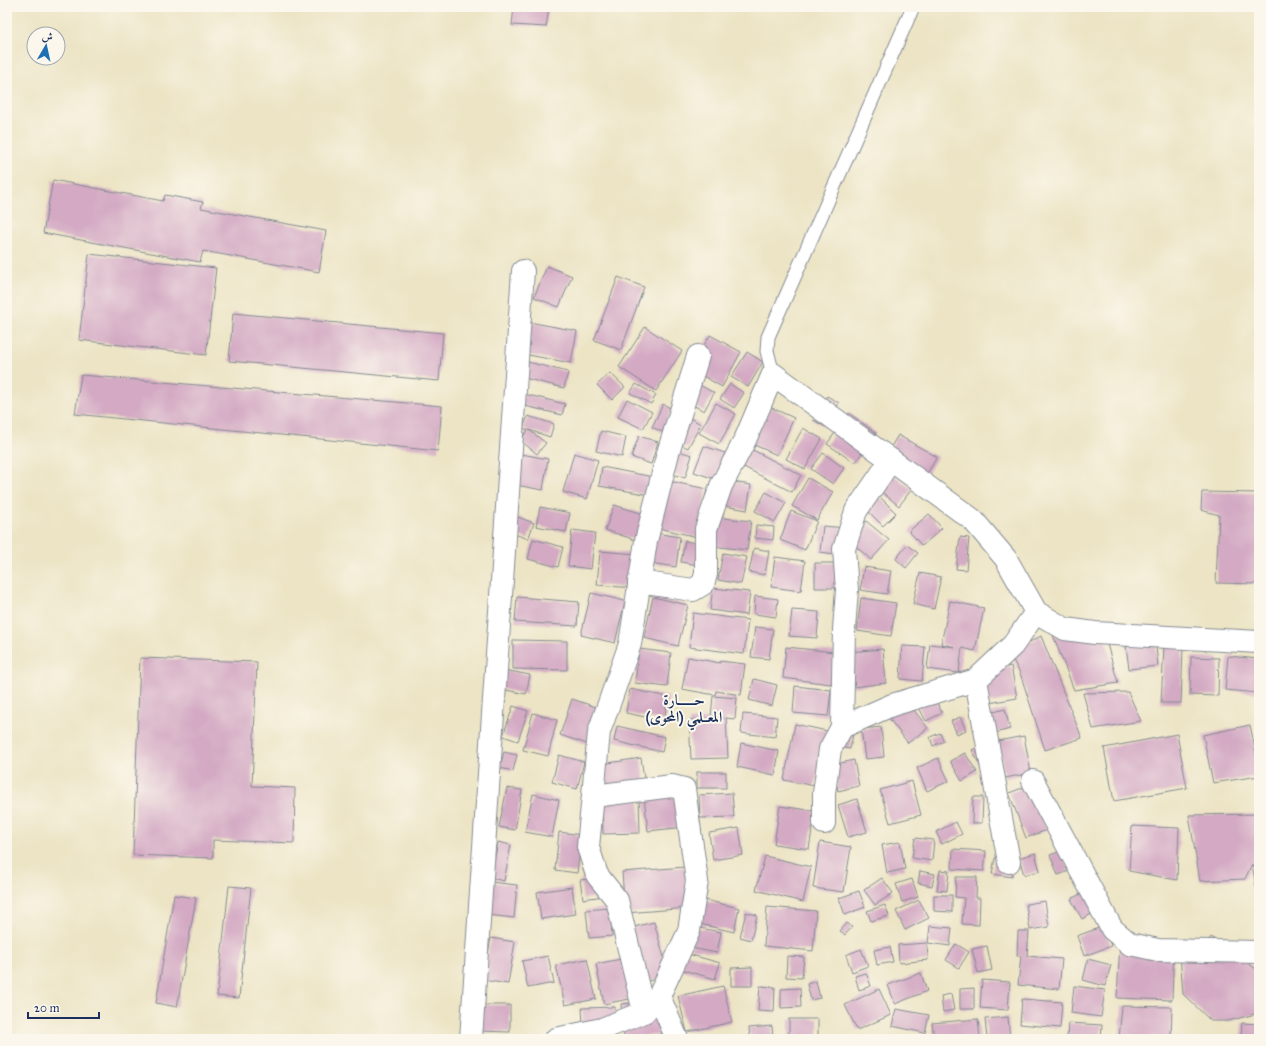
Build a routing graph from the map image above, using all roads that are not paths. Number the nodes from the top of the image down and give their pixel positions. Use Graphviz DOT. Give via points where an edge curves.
graph roads {
  1 [pos="913,7"];
  2 [pos="522,271"];
  3 [pos="698,356"];
  4 [pos="774,374"];
  5 [pos="891,460"];
  6 [pos="639,582"];
  7 [pos="1036,612"];
  8 [pos="1259,642"];
  9 [pos="976,680"];
  10 [pos="842,727"];
  11 [pos="1033,781"];
  12 [pos="594,796"];
  13 [pos="824,824"];
  14 [pos="1009,862"];
  15 [pos="1259,952"];
  16 [pos="659,996"];
  17 [pos="644,1012"];
  18 [pos="471,1039"];
  19 [pos="556,1039"];
  20 [pos="677,1039"];
  1 -- 4 [label="lane" via="768,337 767,351"];
  2 -- 18 [label="street"];
  3 -- 6 [label="street" via="668,453 646,541"];
  4 -- 5 [label="street"];
  4 -- 6 [label="street" via="745,440 721,486 706,529 706,574 703,584 693,590"];
  5 -- 7 [label="street" via="973,520 1006,559"];
  5 -- 10 [label="street" via="856,511 844,549 847,590"];
  6 -- 12 [label="street" via="630,644 599,732"];
  7 -- 8 [label="street" via="1065,629"];
  7 -- 9 [label="street" via="1013,645"];
  9 -- 10 [label="street" via="892,705"];
  9 -- 14 [label="street"];
  10 -- 13 [label="street" via="830,749 824,794"];
  11 -- 15 [label="street" via="1112,929 1130,944 1158,950"];
  12 -- 16 [label="street" via="672,786 684,789 697,881 689,931"];
  12 -- 17 [label="street" via="588,847 596,875 617,900"];
  16 -- 17 [label="street"];
  16 -- 20 [label="street"];
  17 -- 19 [label="street" via="602,1029"];
}
